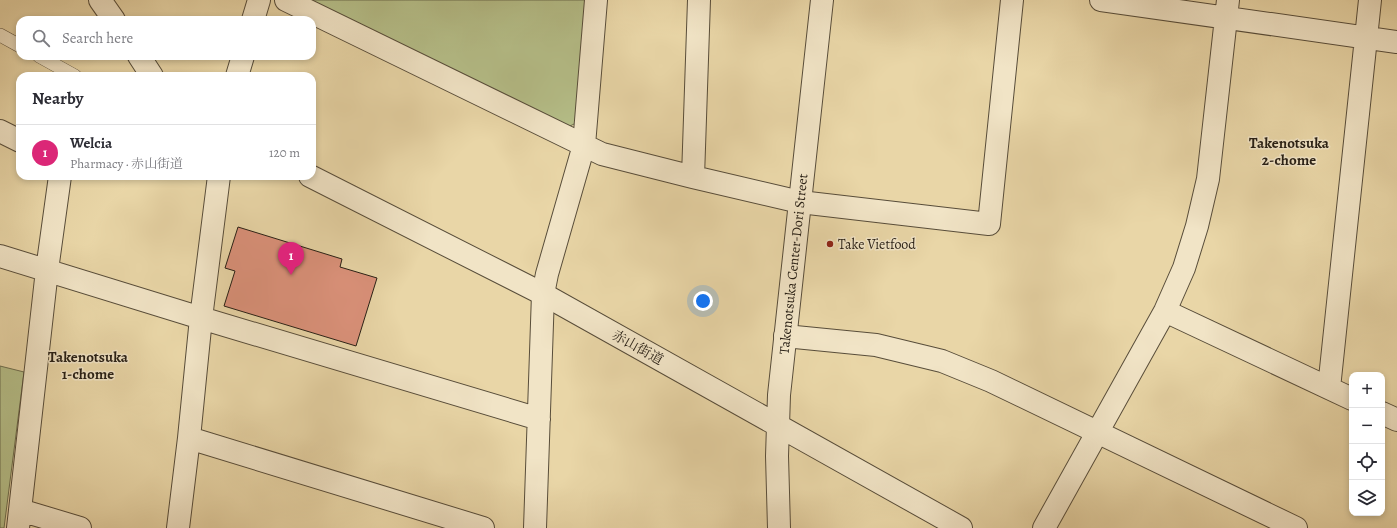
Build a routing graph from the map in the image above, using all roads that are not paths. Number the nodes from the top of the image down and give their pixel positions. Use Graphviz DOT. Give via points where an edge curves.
graph roads {
  1 [pos="100,0"];
  2 [pos="259,0"];
  3 [pos="286,0"];
  4 [pos="596,0"];
  5 [pos="699,0"];
  6 [pos="822,0"];
  7 [pos="1012,0"];
  8 [pos="1101,0"];
  9 [pos="1370,0"];
  10 [pos="1227,9"];
  11 [pos="111,16"];
  12 [pos="254,16"];
  13 [pos="0,35"];
  14 [pos="1366,37"];
  15 [pos="1397,42"];
  16 [pos="16,44"];
  17 [pos="46,60"];
  18 [pos="142,60"];
  19 [pos="242,60"];
  20 [pos="69,72"];
  21 [pos="149,72"];
  22 [pos="238,72"];
  23 [pos="0,131"];
  24 [pos="16,139"];
  25 [pos="584,145"];
  26 [pos="693,177"];
  27 [pos="316,179"];
  28 [pos="59,180"];
  29 [pos="218,180"];
  30 [pos="800,202"];
  31 [pos="0,256"];
  32 [pos="47,270"];
  33 [pos="544,294"];
  34 [pos="1165,312"];
  35 [pos="201,318"];
  36 [pos="785,336"];
  37 [pos="1329,388"];
  38 [pos="1349,398"];
  39 [pos="1385,414"];
  40 [pos="539,419"];
  41 [pos="1397,420"];
  42 [pos="777,425"];
  43 [pos="1096,433"];
  44 [pos="189,438"];
  45 [pos="19,519"];
  46 [pos="80,528"];
  47 [pos="178,528"];
  48 [pos="482,528"];
  49 [pos="535,528"];
  50 [pos="779,528"];
  51 [pos="961,528"];
  52 [pos="1044,528"];
  53 [pos="1296,528"];
  1 -- 11 [label="street"];
  2 -- 12 [label="street"];
  3 -- 25 [label="street"];
  4 -- 25 [label="street"];
  5 -- 26 [label="street"];
  6 -- 30 [label="street, Takenotsuka Center-Dori Street"];
  7 -- 30 [label="street" via="989,224"];
  8 -- 10 [label="street"];
  9 -- 14 [label="street"];
  10 -- 14 [label="street"];
  10 -- 34 [label="street" via="1208,179 1184,268"];
  13 -- 16 [label="lane"];
  14 -- 15 [label="street"];
  14 -- 37 [label="street"];
  17 -- 20 [label="lane"];
  18 -- 21 [label="street"];
  19 -- 22 [label="street"];
  23 -- 24 [label="street"];
  25 -- 26 [label="street" via="602,154"];
  25 -- 33 [label="street" via="547,274"];
  26 -- 30 [label="street"];
  27 -- 33 [label="street, 赤山街道"];
  28 -- 32 [label="street"];
  29 -- 35 [label="street"];
  30 -- 36 [label="street, Takenotsuka Center-Dori Street"];
  31 -- 32 [label="street"];
  32 -- 35 [label="street"];
  32 -- 45 [label="street"];
  33 -- 40 [label="street"];
  33 -- 42 [label="street, 赤山街道"];
  34 -- 37 [label="street"];
  34 -- 43 [label="street"];
  35 -- 40 [label="street"];
  35 -- 44 [label="street"];
  36 -- 42 [label="street, Takenotsuka Center-Dori Street"];
  36 -- 43 [label="street" via="876,345 942,361 990,381"];
  37 -- 38 [label="street"];
  39 -- 41 [label="street"];
  40 -- 49 [label="street"];
  42 -- 50 [label="street, Takenotsuka Center-Dori Street"];
  42 -- 51 [label="street, 赤山街道"];
  43 -- 52 [label="street"];
  43 -- 53 [label="street"];
  44 -- 47 [label="street"];
  44 -- 48 [label="street"];
  45 -- 46 [label="street"];
}
